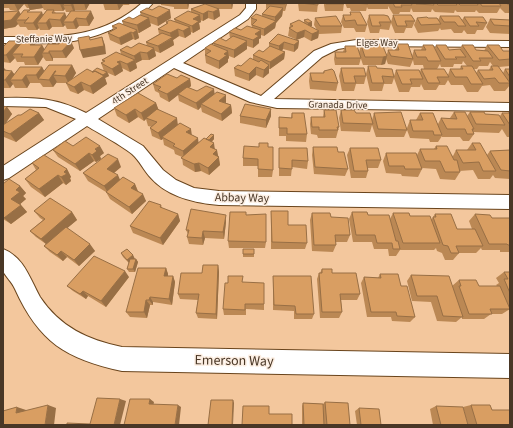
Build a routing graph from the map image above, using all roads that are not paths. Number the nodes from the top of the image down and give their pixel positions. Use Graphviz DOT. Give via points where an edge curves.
graph roads {
  1 [pos="148,3"];
  2 [pos="251,3"];
  3 [pos="3,40"];
  4 [pos="510,44"];
  5 [pos="173,63"];
  6 [pos="264,101"];
  7 [pos="3,102"];
  8 [pos="510,107"];
  9 [pos="86,120"];
  10 [pos="3,174"];
  11 [pos="510,202"];
  12 [pos="3,258"];
  13 [pos="510,366"];
  1 -- 3 [label="street, Steffanie Way" via="137,13 100,32 80,38"];
  2 -- 5 [label="street, 4th Street" via="251,9 244,17"];
  4 -- 6 [label="street, Elges Way" via="356,43 335,46 318,54"];
  5 -- 6 [label="street, Granada Drive"];
  5 -- 9 [label="street, 4th Street"];
  6 -- 8 [label="street, Granada Drive" via="289,104"];
  7 -- 9 [label="street, Abbay Way" via="51,104 63,107"];
  9 -- 10 [label="street, 4th Street"];
  9 -- 11 [label="street, Abbay Way" via="137,150 167,182 193,194 219,198"];
  12 -- 13 [label="street, Emerson Way" via="22,279 42,319 57,334 76,346 98,355 122,359"];
}
